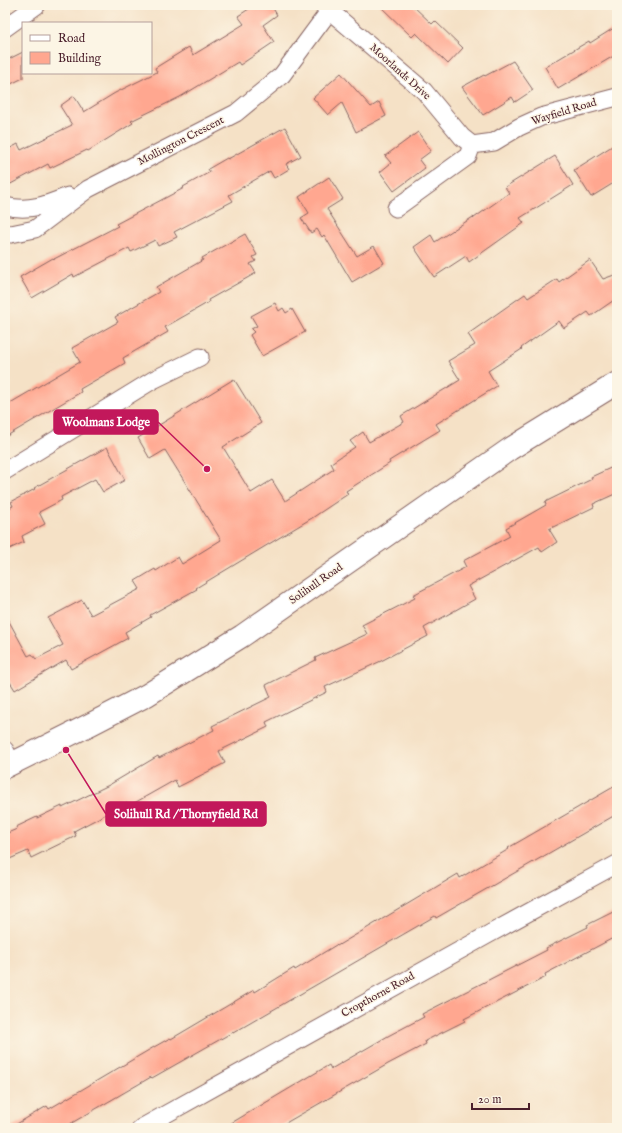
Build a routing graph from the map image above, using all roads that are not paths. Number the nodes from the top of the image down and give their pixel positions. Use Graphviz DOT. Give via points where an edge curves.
graph roads {
  1 [pos="37,5"];
  2 [pos="326,7"];
  3 [pos="5,28"];
  4 [pos="617,97"];
  5 [pos="472,144"];
  6 [pos="88,189"];
  7 [pos="5,206"];
  8 [pos="396,208"];
  9 [pos="5,233"];
  10 [pos="200,357"];
  11 [pos="617,383"];
  12 [pos="5,471"];
  13 [pos="7,760"];
  14 [pos="617,864"];
  15 [pos="141,1128"];
  1 -- 3 [label="street"];
  2 -- 5 [label="street, Moorlands Drive" via="424,91 462,136"];
  2 -- 6 [label="street, Mollington Crescent" via="282,75 236,113"];
  4 -- 5 [label="street, Wayfield Road" via="541,117 494,142"];
  5 -- 8 [label="street" via="468,156"];
  6 -- 7 [label="street" via="41,207"];
  6 -- 9 [label="street, Mollington Crescent" via="35,229"];
  10 -- 12 [label="street" via="153,380"];
  11 -- 13 [label="street, Solihull Road" via="510,449 235,640 147,695 91,724"];
  14 -- 15 [label="street, Cropthorne Road" via="490,932"];
}
